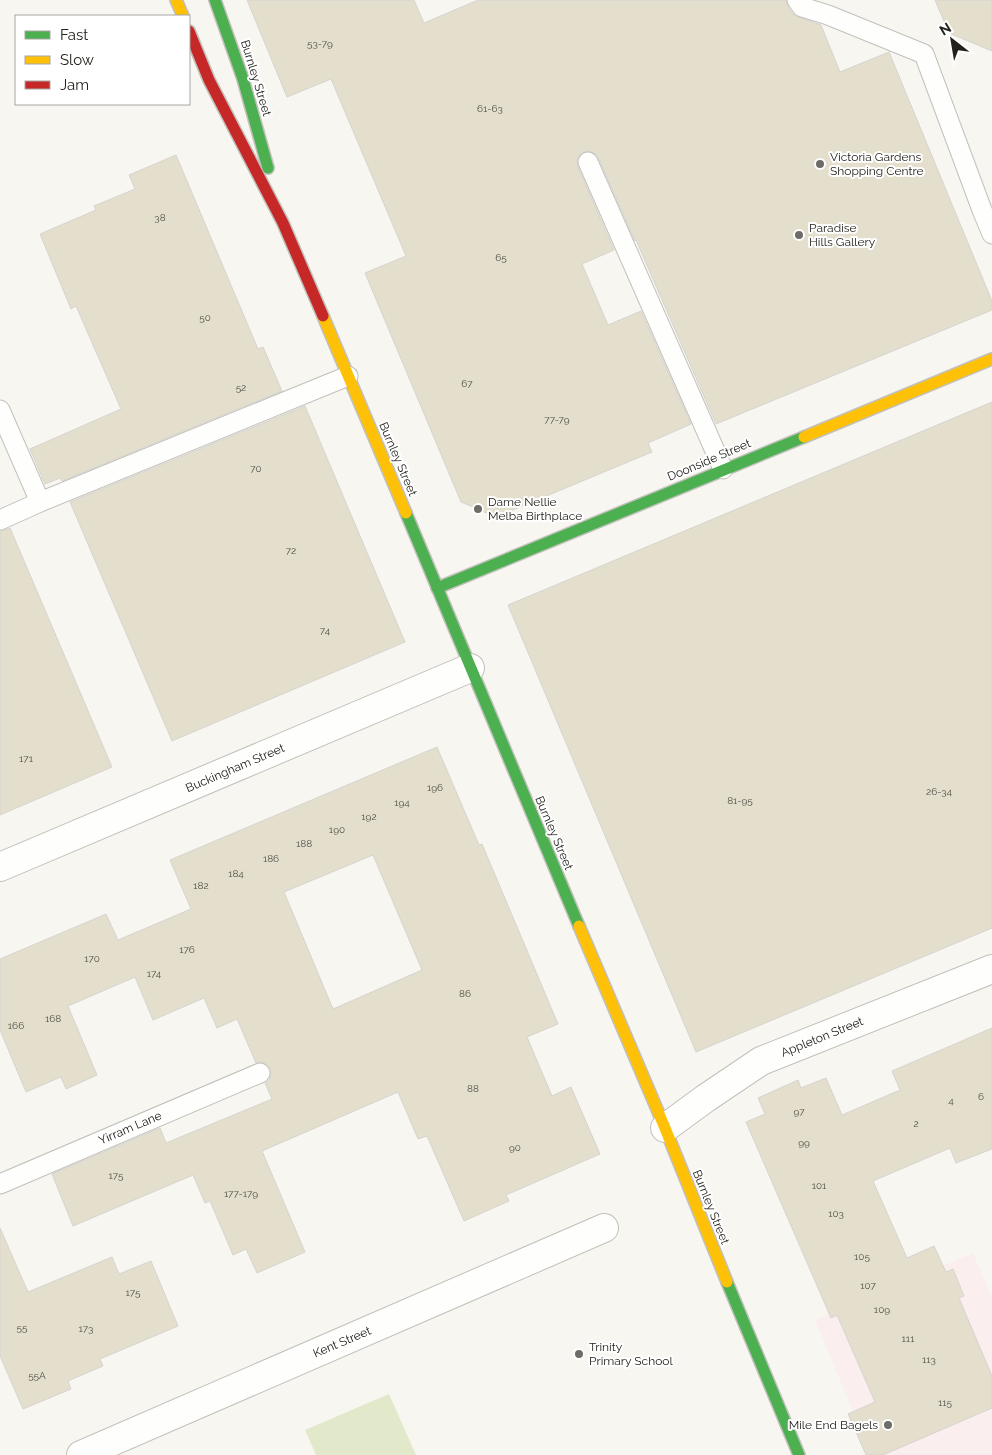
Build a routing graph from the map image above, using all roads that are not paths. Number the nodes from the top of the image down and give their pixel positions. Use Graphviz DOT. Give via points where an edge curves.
graph roads {
  1 [pos="176,0"];
  2 [pos="215,0"];
  3 [pos="796,0"];
  4 [pos="182,15"];
  5 [pos="190,33"];
  6 [pos="588,162"];
  7 [pos="283,223"];
  8 [pos="992,234"];
  9 [pos="992,358"];
  10 [pos="348,376"];
  11 [pos="0,410"];
  12 [pos="723,469"];
  13 [pos="40,502"];
  14 [pos="0,520"];
  15 [pos="437,588"];
  16 [pos="470,668"];
  17 [pos="0,867"];
  18 [pos="992,969"];
  19 [pos="260,1073"];
  20 [pos="665,1128"];
  21 [pos="0,1184"];
  22 [pos="604,1228"];
  23 [pos="81,1455"];
  24 [pos="799,1455"];
  1 -- 4 [label="main road"];
  2 -- 7 [label="main road, Burnley Street" via="243,79"];
  3 -- 8 [label="lane" via="802,7 924,54"];
  5 -- 7 [label="main road, Burnley Street" via="209,80"];
  6 -- 12 [label="lane"];
  7 -- 10 [label="main road, Burnley Street"];
  9 -- 12 [label="main road, Doonside Street"];
  10 -- 13 [label="lane"];
  10 -- 15 [label="main road, Burnley Street"];
  11 -- 13 [label="lane"];
  12 -- 15 [label="main road, Doonside Street"];
  13 -- 14 [label="lane"];
  15 -- 16 [label="main road, Burnley Street"];
  16 -- 17 [label="street, Buckingham Street"];
  16 -- 20 [label="main road, Burnley Street"];
  18 -- 20 [label="street, Appleton Street" via="760,1062"];
  19 -- 21 [label="lane, Yirram Lane"];
  20 -- 24 [label="main road, Burnley Street"];
  22 -- 23 [label="street, Kent Street"];
}
